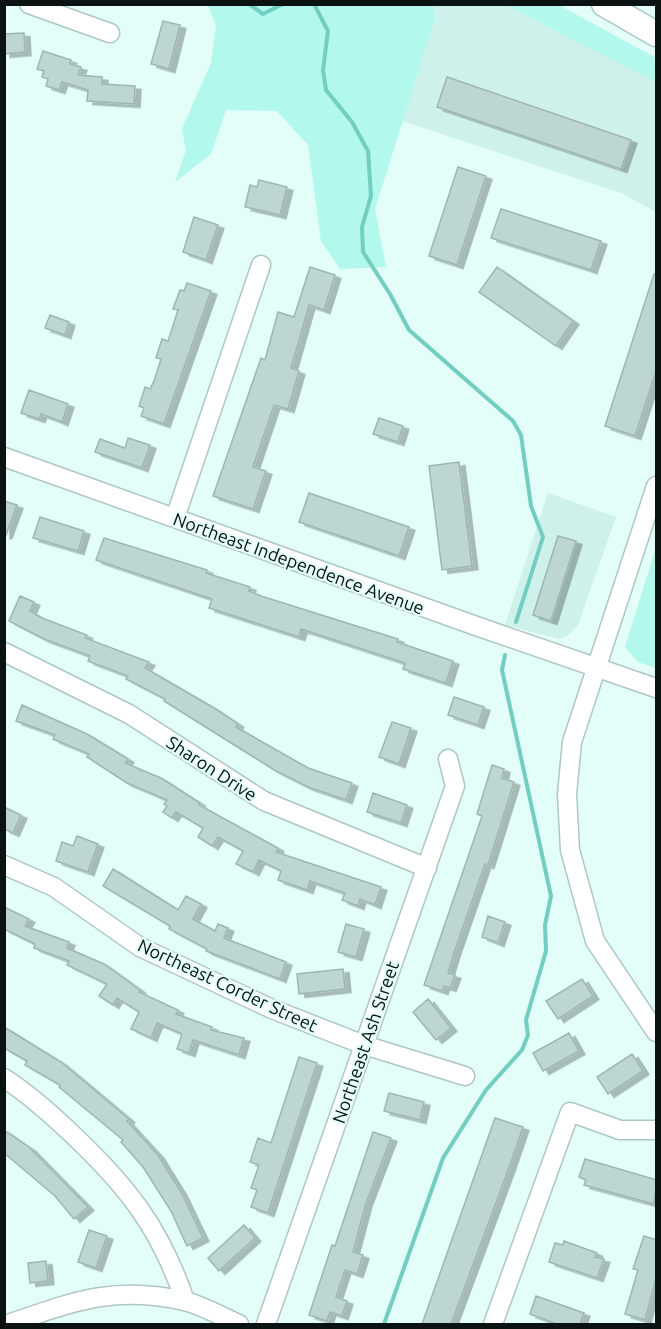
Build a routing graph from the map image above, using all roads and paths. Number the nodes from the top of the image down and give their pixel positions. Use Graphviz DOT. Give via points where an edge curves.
graph roads {
  1 [pos="30,4"];
  2 [pos="604,4"];
  3 [pos="110,33"];
  4 [pos="657,34"];
  5 [pos="261,265"];
  6 [pos="4,457"];
  7 [pos="657,486"];
  8 [pos="175,518"];
  9 [pos="4,652"];
  10 [pos="595,667"];
  11 [pos="657,688"];
  12 [pos="448,759"];
  13 [pos="4,865"];
  14 [pos="427,868"];
  15 [pos="657,1032"];
  16 [pos="364,1045"];
  17 [pos="465,1076"];
  18 [pos="4,1078"];
  19 [pos="657,1130"];
  20 [pos="185,1301"];
  21 [pos="8,1324"];
  22 [pos="239,1324"];
  23 [pos="266,1324"];
  24 [pos="493,1324"];
  1 -- 3 [label="street"];
  2 -- 4 [label="main road"];
  5 -- 8 [label="street"];
  6 -- 8 [label="street, Northeast Independence Avenue"];
  7 -- 10 [label="street"];
  8 -- 10 [label="street, Northeast Independence Avenue"];
  9 -- 14 [label="street, Sharon Drive" via="129,714 264,801"];
  10 -- 11 [label="street, Northeast Independence Avenue"];
  10 -- 15 [label="street" via="572,742 567,794 570,850 595,940"];
  12 -- 14 [label="street, Northeast Ash Street" via="455,786"];
  13 -- 16 [label="street, Northeast Corder Street" via="54,887 140,947 272,1009"];
  14 -- 16 [label="street, Northeast Ash Street"];
  16 -- 17 [label="street, Northeast Corder Street"];
  16 -- 23 [label="street, Northeast Ash Street"];
  18 -- 20 [label="street" via="30,1094 130,1193 172,1265"];
  19 -- 24 [label="street" via="620,1130 570,1112"];
  20 -- 21 [label="street" via="106,1294"];
  20 -- 22 [label="street"];
}
